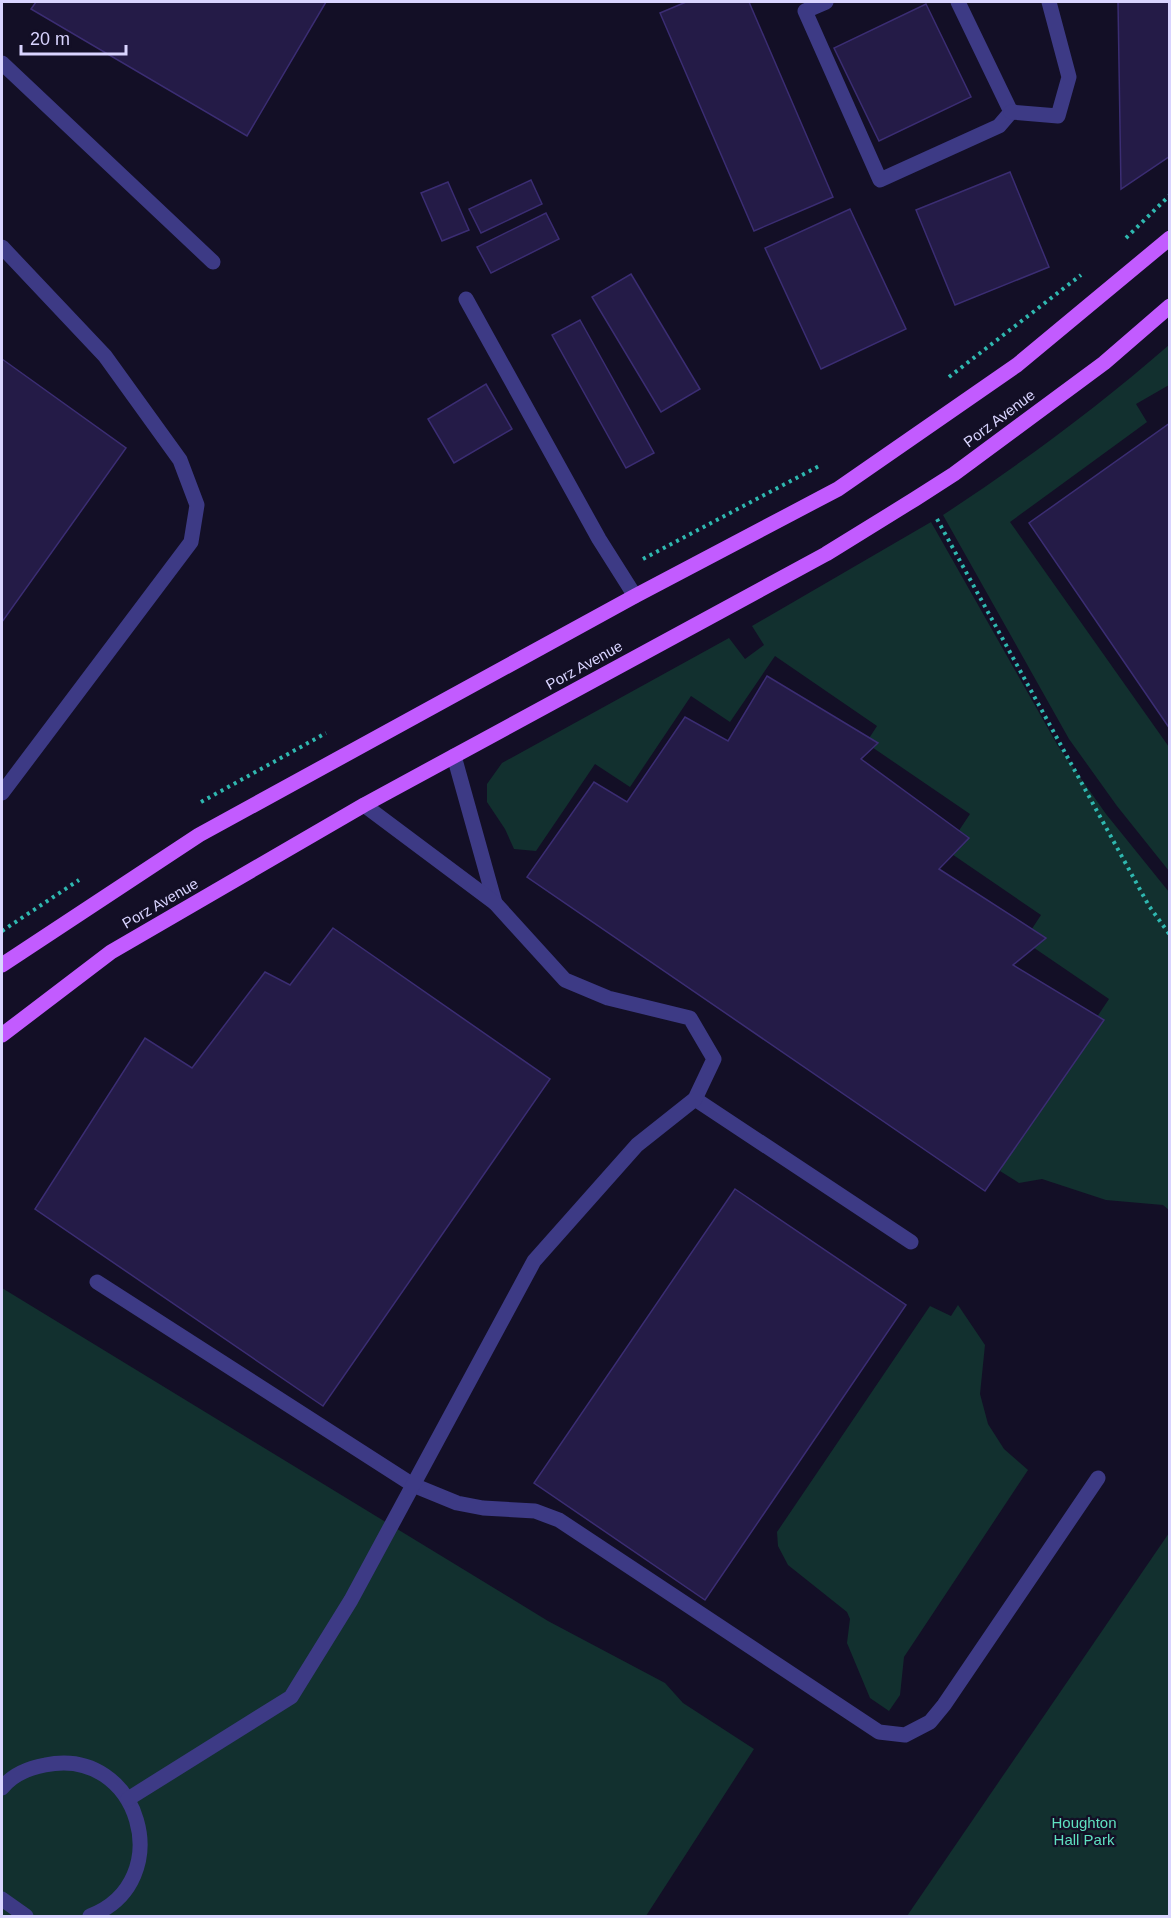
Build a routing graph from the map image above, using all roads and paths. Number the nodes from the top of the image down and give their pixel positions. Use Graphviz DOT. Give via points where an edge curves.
graph roads {
  1 [pos="826,2"];
  2 [pos="958,2"];
  3 [pos="1049,2"];
  4 [pos="2,63"];
  5 [pos="1011,112"];
  6 [pos="1170,238"];
  7 [pos="2,247"];
  8 [pos="213,262"];
  9 [pos="466,299"];
  10 [pos="1170,306"];
  11 [pos="937,519"];
  12 [pos="635,596"];
  13 [pos="454,756"];
  14 [pos="2,793"];
  15 [pos="364,805"];
  16 [pos="495,903"];
  17 [pos="1170,935"];
  18 [pos="2,965"];
  19 [pos="2,1035"];
  20 [pos="695,1099"];
  21 [pos="911,1242"];
  22 [pos="97,1282"];
  23 [pos="1098,1478"];
  24 [pos="413,1485"];
  25 [pos="2,1788"];
  26 [pos="128,1799"];
  27 [pos="2,1899"];
  28 [pos="25,1916"];
  29 [pos="90,1917"];
  1 -- 5 [label="street" via="805,11 880,180 999,126"];
  2 -- 5 [label="street"];
  3 -- 5 [label="street" via="1069,77 1058,116"];
  4 -- 8 [label="street"];
  6 -- 12 [label="main road, Porz Avenue" via="1017,366 838,489"];
  7 -- 14 [label="street" via="105,356 180,460 196,506 191,542"];
  9 -- 12 [label="street" via="599,539"];
  10 -- 13 [label="main road, Porz Avenue" via="1104,363 915,499 826,554"];
  11 -- 17 [label="path" via="1149,906"];
  12 -- 18 [label="main road, Porz Avenue" via="199,835"];
  13 -- 15 [label="main road, Porz Avenue"];
  13 -- 16 [label="street"];
  15 -- 16 [label="street"];
  15 -- 19 [label="main road, Porz Avenue" via="111,952"];
  16 -- 20 [label="street" via="565,980 609,998 690,1018 714,1059"];
  20 -- 21 [label="street"];
  20 -- 24 [label="street" via="637,1145 534,1261"];
  22 -- 24 [label="street"];
  23 -- 24 [label="street" via="944,1705 930,1722 905,1735 879,1732 858,1719 559,1520 535,1511 457,1503"];
  24 -- 26 [label="street" via="351,1600 291,1696"];
  25 -- 26 [label="street" via="30,1768 57,1762 85,1766 110,1779"];
  26 -- 29 [label="street" via="139,1824 140,1849 134,1875 120,1897"];
  27 -- 28 [label="street"];
}
